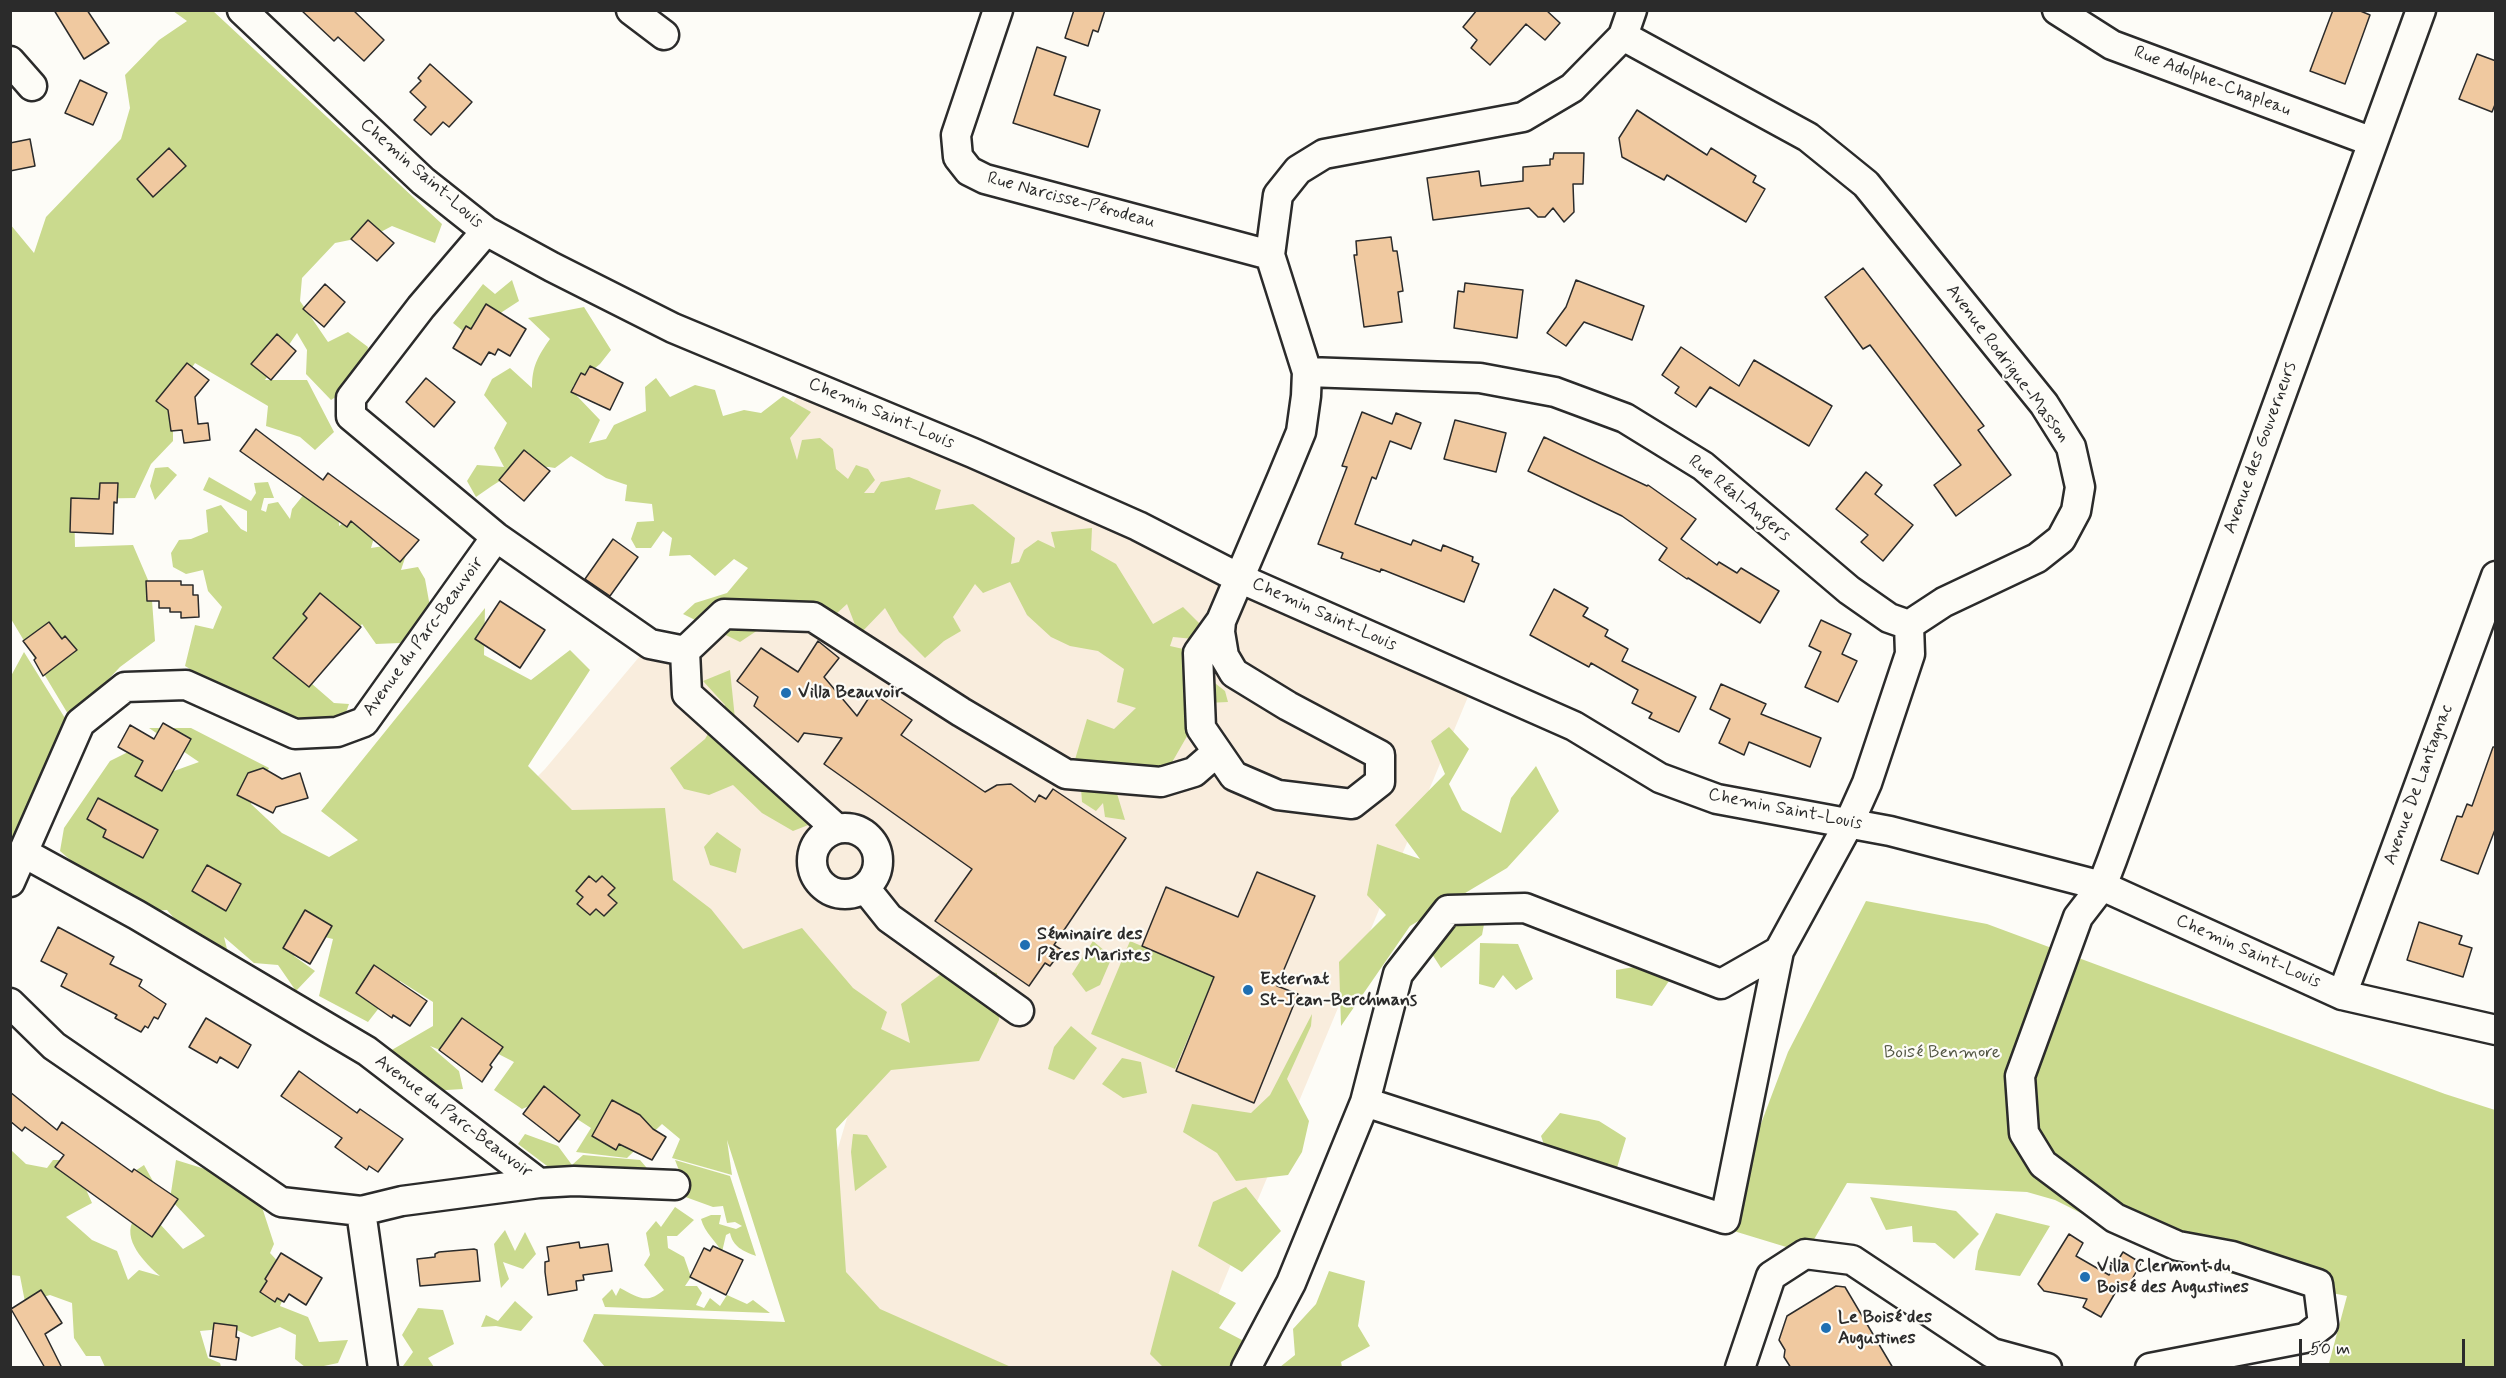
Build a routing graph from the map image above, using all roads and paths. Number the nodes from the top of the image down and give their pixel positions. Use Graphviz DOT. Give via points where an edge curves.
graph roads {
  1 [pos="242,10"];
  2 [pos="631,10"];
  3 [pos="998,10"];
  4 [pos="2057,10"];
  5 [pos="2421,10"];
  6 [pos="1628,23"];
  7 [pos="664,35"];
  8 [pos="10,61"];
  9 [pos="32,86"];
  10 [pos="2373,142"];
  11 [pos="486,231"];
  12 [pos="1270,255"];
  13 [pos="1307,372"];
  14 [pos="496,537"];
  15 [pos="2496,576"];
  16 [pos="1239,578"];
  17 [pos="1221,621"];
  18 [pos="1909,625"];
  19 [pos="685,651"];
  20 [pos="1217,752"];
  21 [pos="1850,823"];
  22 [pos="837,830"];
  23 [pos="24,852"];
  24 [pos="10,882"];
  25 [pos="2102,886"];
  26 [pos="865,888"];
  27 [pos="1779,951"];
  28 [pos="2343,995"];
  29 [pos="10,1003"];
  30 [pos="1019,1011"];
  31 [pos="2496,1030"];
  32 [pos="1365,1102"];
  33 [pos="539,1183"];
  34 [pos="675,1185"];
  35 [pos="361,1211"];
  36 [pos="382,1368"];
  37 [pos="1246,1368"];
  38 [pos="1740,1368"];
  39 [pos="2047,1368"];
  40 [pos="2150,1368"];
  1 -- 11 [label="street, Chemin Saint-Louis" via="423,181"];
  2 -- 7 [label="street"];
  3 -- 12 [label="street, Rue Narcisse-Pérodeau" via="956,135 958,157 969,171 985,179"];
  4 -- 10 [label="street, Rue Adolphe-Chapleau" via="2112,45"];
  5 -- 10 [label="street, Avenue des Gouverneurs"];
  6 -- 12 [label="street" via="1572,88 1523,117 1324,154 1298,170 1278,195"];
  6 -- 18 [label="street, Avenue Rodrigue-Masson" via="1808,136 1866,184 2044,404 2072,447 2080,487 2076,511 2061,539 2037,558 1944,602"];
  8 -- 9 [label="street"];
  10 -- 25 [label="street, Avenue des Gouverneurs"];
  11 -- 14 [label="street, Avenue du Parc-Beauvoir" via="351,398 351,416"];
  11 -- 16 [label="street, Chemin Saint-Louis" via="673,328 973,453 1138,526"];
  12 -- 13 [label="street"];
  13 -- 16 [label="street" via="1301,432"];
  13 -- 18 [label="street, Rue Réal-Angers" via="1480,378 1555,392 1625,418 1703,466 1848,590 1889,618"];
  14 -- 19 [label="street, Avenue du Parc-Beauvoir" via="650,644"];
  14 -- 23 [label="street, Avenue du Parc-Beauvoir" via="364,722 337,732 295,734 186,685 125,687 80,723"];
  15 -- 28 [label="street, Avenue De Lantagnac"];
  16 -- 17 [label="street"];
  16 -- 21 [label="street, Chemin Saint-Louis" via="1574,726 1660,778 1717,799"];
  17 -- 20 [label="street" via="1198,653 1201,728"];
  17 -- 20 [label="street" via="1224,656 1234,673 1380,755 1380,782 1352,804 1278,795 1234,776"];
  18 -- 21 [label="street" via="1910,654"];
  19 -- 20 [label="street" via="724,614 813,617 1066,774 1161,782 1194,772"];
  19 -- 22 [label="street" via="687,694"];
  21 -- 25 [label="street, Chemin Saint-Louis"];
  21 -- 27 [label="street"];
  22 -- 26 [label="street" via="859,831 874,847 877,869"];
  22 -- 26 [label="street" via="819,841 814,850 812,861 818,880 835,893"];
  23 -- 24 [label="street, Avenue du Parc-Beauvoir"];
  23 -- 33 [label="street, Avenue du Parc-Beauvoir" via="367,1051"];
  25 -- 28 [label="street, Chemin Saint-Louis"];
  25 -- 40 [label="street, Avenue des Gouverneurs" via="2078,917 2020,1076 2024,1133 2043,1164 2115,1218 2178,1245 2232,1256 2318,1284 2323,1324 2305,1338"];
  26 -- 30 [label="street" via="889,918"];
  27 -- 32 [label="street" via="1721,984 1525,908 1448,910 1398,974"];
  27 -- 32 [label="street" via="1725,1219"];
  28 -- 31 [label="street, Chemin Saint-Louis"];
  29 -- 35 [label="street, Avenue du Parc-Beauvoir" via="54,1046 281,1202"];
  32 -- 37 [label="street" via="1291,1283"];
  33 -- 34 [label="street, Avenue du Parc-Beauvoir"];
  33 -- 35 [label="street, Avenue du Parc-Beauvoir" via="402,1201"];
  35 -- 36 [label="street"];
  38 -- 39 [label="street" via="1771,1276 1805,1254 1852,1260 1992,1353"];
}
